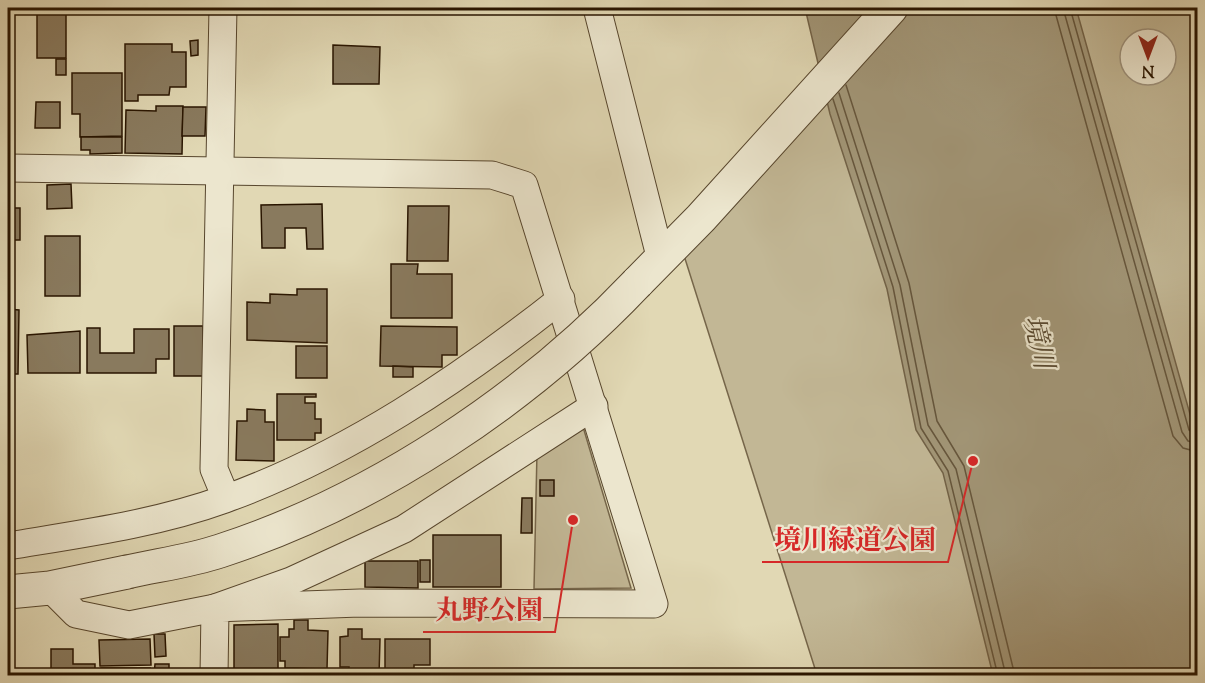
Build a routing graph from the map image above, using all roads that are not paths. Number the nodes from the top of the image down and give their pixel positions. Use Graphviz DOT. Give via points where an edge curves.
graph roads {
  1 [pos="223,8"];
  2 [pos="597,8"];
  3 [pos="891,8"];
  4 [pos="8,168"];
  5 [pos="222,171"];
  6 [pos="660,260"];
  7 [pos="561,299"];
  8 [pos="594,406"];
  9 [pos="225,498"];
  10 [pos="8,546"];
  11 [pos="50,588"];
  12 [pos="8,592"];
  13 [pos="215,608"];
  14 [pos="214,675"];
  1 -- 5 [label="street"];
  2 -- 6 [label="street"];
  3 -- 6 [label="street"];
  4 -- 5 [label="street"];
  5 -- 7 [label="street" via="492,175 524,185"];
  5 -- 9 [label="street" via="214,469"];
  6 -- 11 [label="street, bridge" via="602,321 516,392 418,460 316,512 220,551"];
  7 -- 8 [label="street"];
  7 -- 9 [label="street" via="519,333 415,403 324,456"];
  8 -- 13 [label="street" via="404,529 291,581"];
  8 -- 13 [label="street" via="654,604 360,603"];
  9 -- 10 [label="street" via="152,520"];
  11 -- 12 [label="street"];
  11 -- 13 [label="street" via="76,614 129,625"];
  13 -- 14 [label="street"];
}
